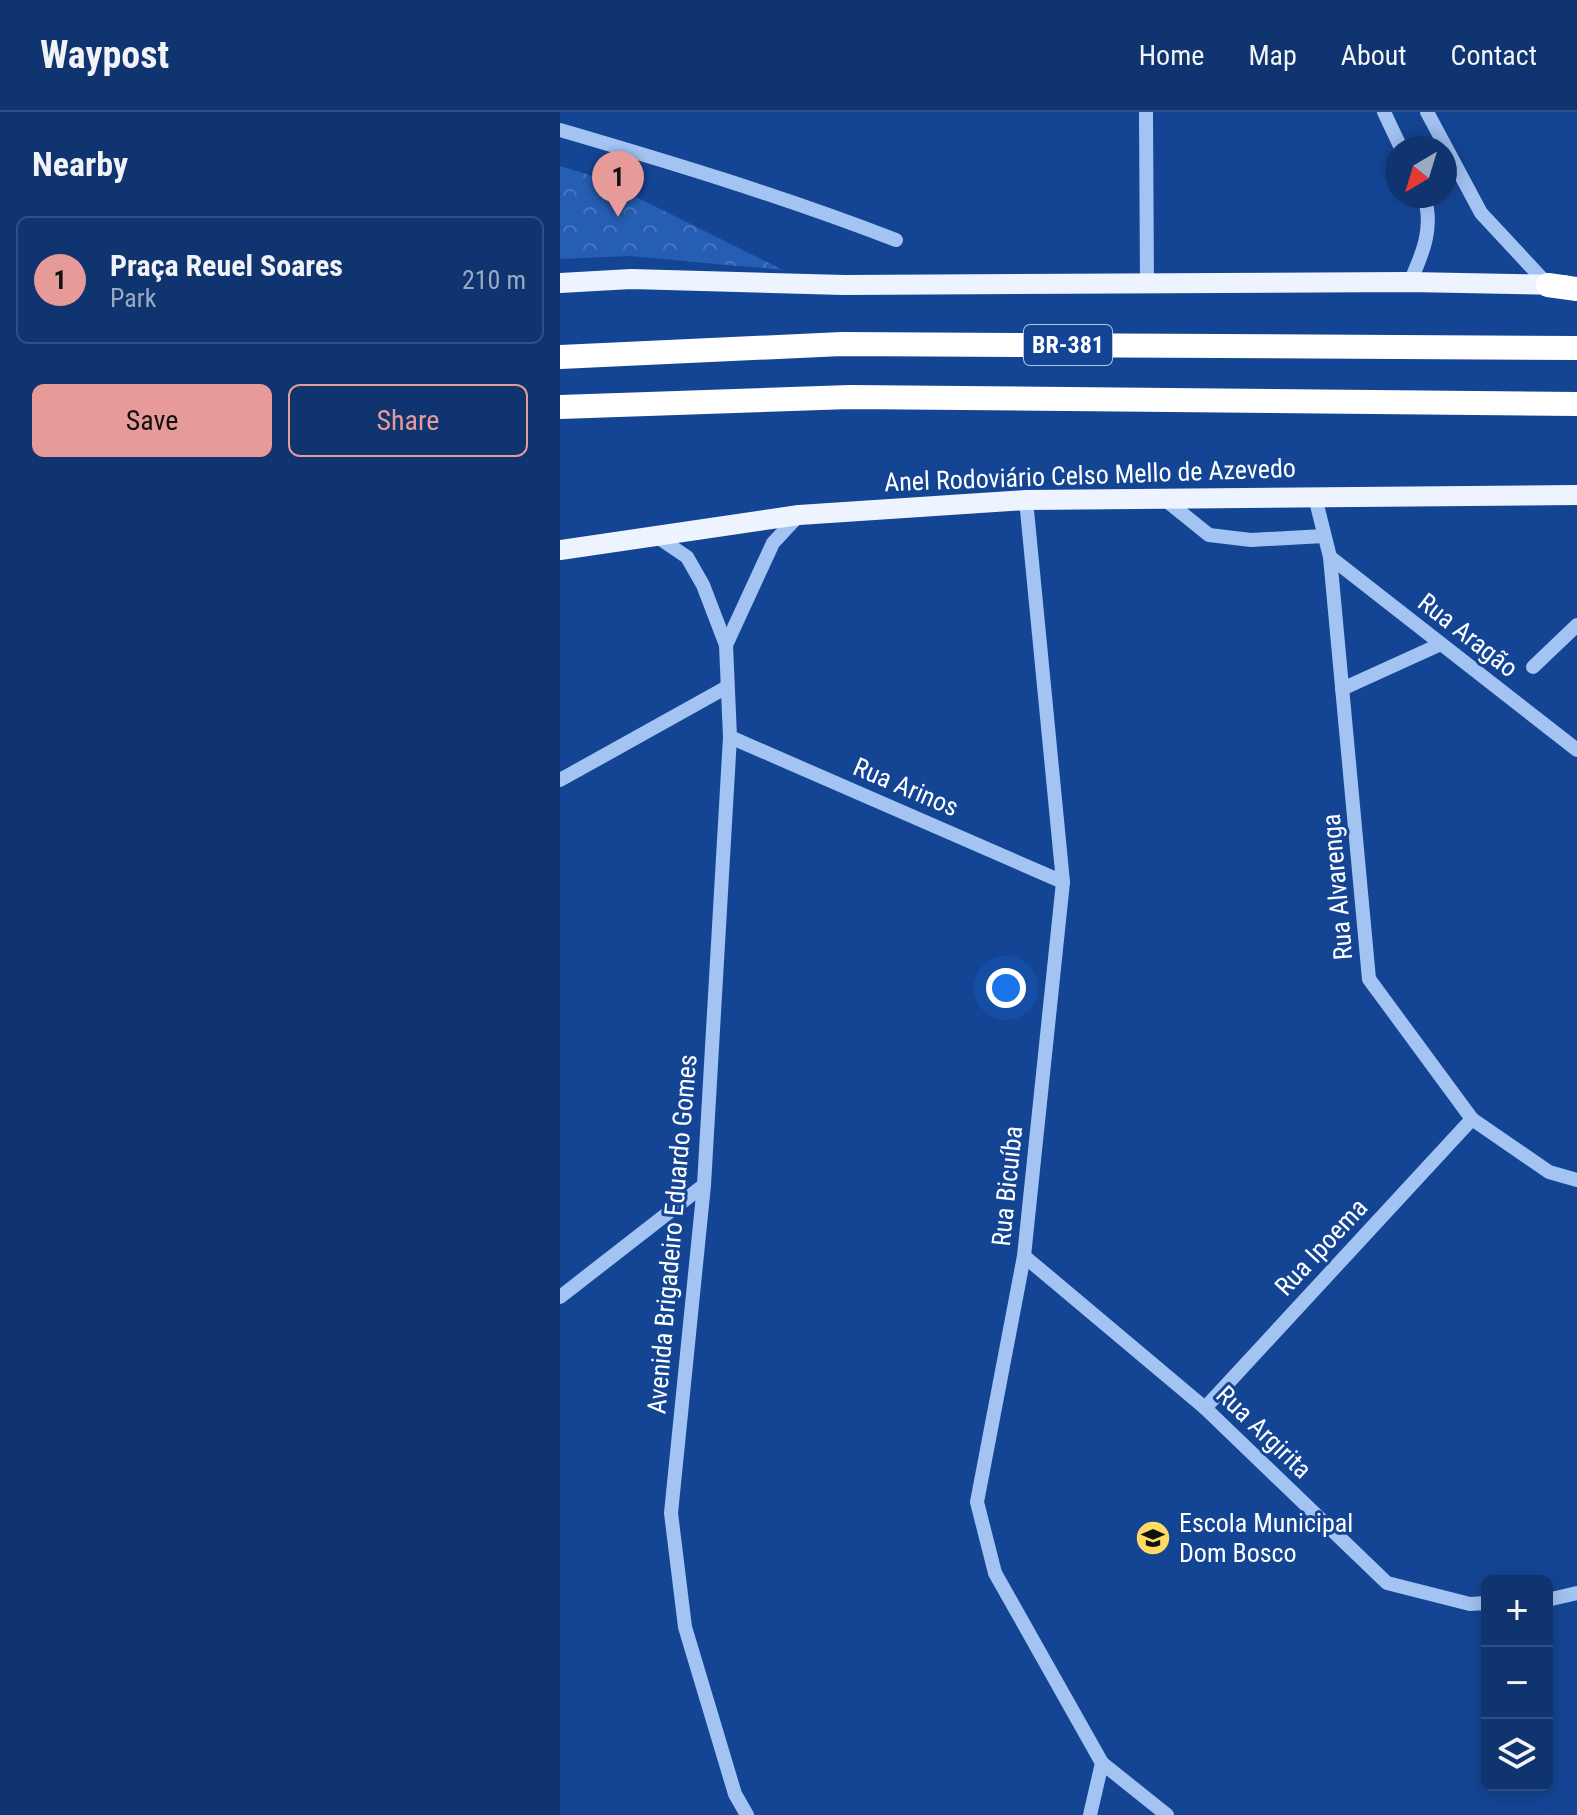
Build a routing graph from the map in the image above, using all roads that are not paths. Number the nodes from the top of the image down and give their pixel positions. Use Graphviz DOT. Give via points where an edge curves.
graph roads {
  1 [pos="1146,112"];
  2 [pos="1384,112"];
  3 [pos="1427,112"];
  4 [pos="560,130"];
  5 [pos="1395,136"];
  6 [pos="1427,208"];
  7 [pos="896,240"];
  8 [pos="1410,282"];
  9 [pos="560,283"];
  10 [pos="1147,284"];
  11 [pos="1548,285"];
  12 [pos="1577,287"];
  13 [pos="1577,348"];
  14 [pos="560,357"];
  15 [pos="1577,404"];
  16 [pos="560,407"];
  17 [pos="1577,495"];
  18 [pos="1315,497"];
  19 [pos="1163,498"];
  20 [pos="1026,500"];
  21 [pos="799,515"];
  22 [pos="656,536"];
  23 [pos="1324,536"];
  24 [pos="560,550"];
  25 [pos="1330,557"];
  26 [pos="1577,625"];
  27 [pos="1441,644"];
  28 [pos="726,645"];
  29 [pos="1533,667"];
  30 [pos="727,687"];
  31 [pos="1342,689"];
  32 [pos="730,737"];
  33 [pos="1577,750"];
  34 [pos="560,780"];
  35 [pos="1063,882"];
  36 [pos="1472,1119"];
  37 [pos="1577,1180"];
  38 [pos="704,1185"];
  39 [pos="1024,1256"];
  40 [pos="560,1297"];
  41 [pos="1205,1408"];
  42 [pos="1577,1593"];
  43 [pos="1553,1599"];
  44 [pos="1481,1603"];
  45 [pos="1102,1763"];
  46 [pos="747,1815"];
  47 [pos="1090,1815"];
  48 [pos="1167,1815"];
  1 -- 10 [label="street"];
  2 -- 5 [label="street"];
  3 -- 11 [label="street" via="1481,213"];
  4 -- 7 [label="street" via="689,167"];
  6 -- 8 [label="street" via="1423,253"];
  8 -- 10 [label="main road"];
  8 -- 11 [label="main road"];
  9 -- 10 [label="main road" via="631,279"];
  11 -- 12 [label="highway"];
  13 -- 14 [label="highway, BR-381" via="842,344"];
  15 -- 16 [label="highway, BR-381" via="850,397"];
  17 -- 18 [label="main road, Anel Rodoviário Celso Mello de Azevedo"];
  18 -- 19 [label="main road, Anel Rodoviário Celso Mello de Azevedo"];
  18 -- 23 [label="street, Rua Alvarenga"];
  19 -- 20 [label="main road, Anel Rodoviário Celso Mello de Azevedo"];
  19 -- 23 [label="street" via="1209,535 1251,540"];
  20 -- 21 [label="main road, Anel Rodoviário Celso Mello de Azevedo"];
  20 -- 35 [label="street, Rua Bicuíba"];
  21 -- 22 [label="main road, Anel Rodoviário Celso Mello de Azevedo"];
  21 -- 28 [label="street, Avenida Brigadeiro Eduardo Gomes" via="773,543"];
  22 -- 24 [label="main road, Anel Rodoviário Celso Mello de Azevedo"];
  22 -- 28 [label="street, Avenida Brigadeiro Eduardo Gomes" via="687,557"];
  23 -- 25 [label="street, Rua Alvarenga"];
  25 -- 27 [label="street, Rua Aragão"];
  25 -- 31 [label="street, Rua Alvarenga"];
  26 -- 29 [label="street"];
  27 -- 31 [label="street"];
  27 -- 33 [label="street, Rua Aragão"];
  28 -- 30 [label="street, Avenida Brigadeiro Eduardo Gomes"];
  30 -- 32 [label="street, Avenida Brigadeiro Eduardo Gomes"];
  30 -- 34 [label="street"];
  31 -- 36 [label="street, Rua Alvarenga" via="1369,979"];
  32 -- 35 [label="street, Rua Arinos"];
  32 -- 38 [label="street, Avenida Brigadeiro Eduardo Gomes"];
  35 -- 39 [label="street, Rua Bicuíba"];
  36 -- 37 [label="street, Rua Alvarenga" via="1549,1172"];
  36 -- 41 [label="street, Rua Ipoema"];
  38 -- 40 [label="street"];
  38 -- 46 [label="street, Avenida Brigadeiro Eduardo Gomes" via="671,1513 685,1627 735,1794"];
  39 -- 41 [label="street, Rua Argirita"];
  39 -- 45 [label="street, Rua Bicuíba" via="977,1502 995,1573"];
  41 -- 44 [label="street, Rua Argirita" via="1387,1583"];
  42 -- 43 [label="street"];
  45 -- 47 [label="street"];
  45 -- 48 [label="street, Rua Bicuíba"];
}
